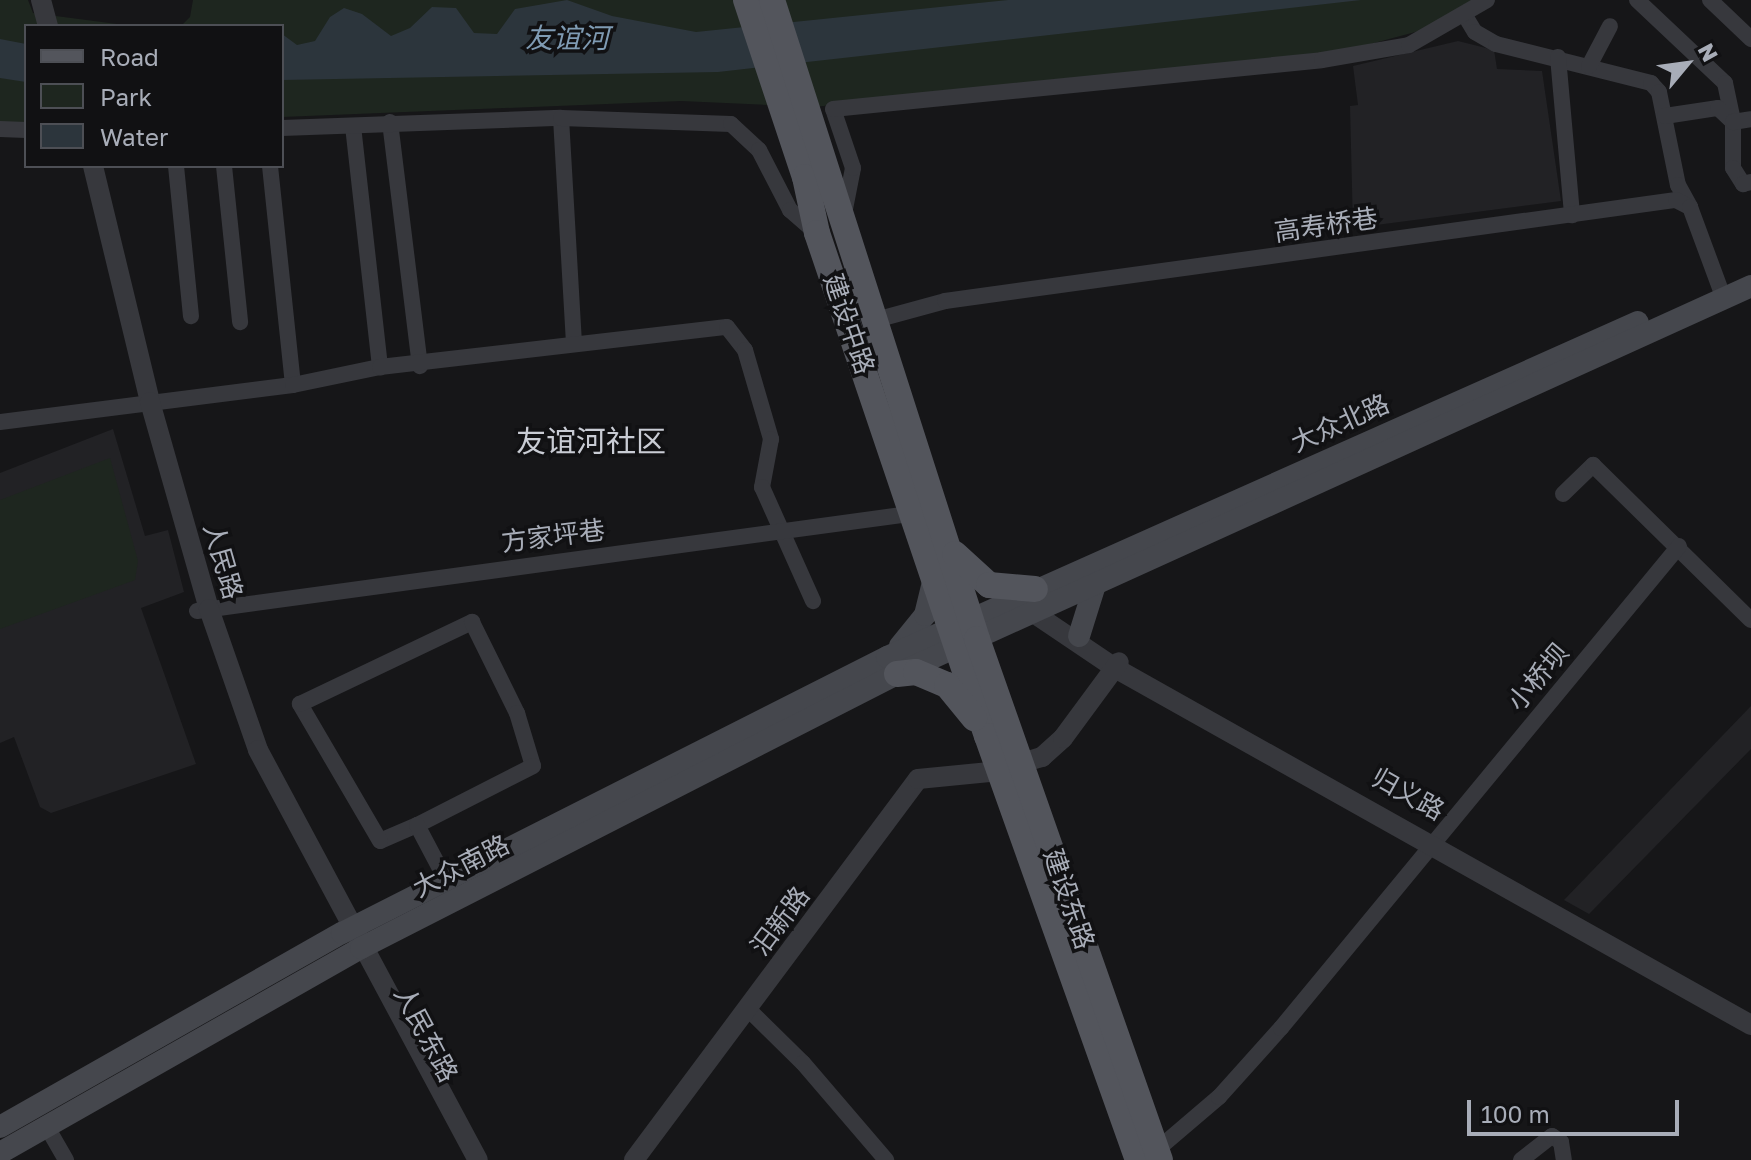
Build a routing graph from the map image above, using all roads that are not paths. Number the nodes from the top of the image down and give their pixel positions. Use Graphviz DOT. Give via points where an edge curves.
graph roads {
  1 [pos="41,0"];
  2 [pos="52,0"];
  3 [pos="746,0"];
  4 [pos="772,0"];
  5 [pos="1487,0"];
  6 [pos="1637,0"];
  7 [pos="1710,0"];
  8 [pos="1464,14"];
  9 [pos="52,24"];
  10 [pos="52,24"];
  11 [pos="1610,26"];
  12 [pos="1751,39"];
  13 [pos="1558,57"];
  14 [pos="1589,66"];
  15 [pos="1665,116"];
  16 [pos="561,118"];
  17 [pos="1751,119"];
  18 [pos="390,122"];
  19 [pos="1733,122"];
  20 [pos="353,126"];
  21 [pos="284,128"];
  22 [pos="0,129"];
  23 [pos="24,130"];
  24 [pos="81,168"];
  25 [pos="93,168"];
  26 [pos="176,168"];
  27 [pos="224,168"];
  28 [pos="270,168"];
  29 [pos="817,172"];
  30 [pos="1751,182"];
  31 [pos="1690,207"];
  32 [pos="1572,215"];
  33 [pos="842,223"];
  34 [pos="817,233"];
  35 [pos="1751,272"];
  36 [pos="1751,286"];
  37 [pos="1722,292"];
  38 [pos="191,316"];
  39 [pos="872,321"];
  40 [pos="240,322"];
  41 [pos="574,344"];
  42 [pos="420,366"];
  43 [pos="380,367"];
  44 [pos="293,385"];
  45 [pos="144,403"];
  46 [pos="0,422"];
  47 [pos="1563,494"];
  48 [pos="916,513"];
  49 [pos="780,534"];
  50 [pos="1679,546"];
  51 [pos="952,550"];
  52 [pos="935,572"];
  53 [pos="1094,588"];
  54 [pos="813,601"];
  55 [pos="1038,604"];
  56 [pos="203,610"];
  57 [pos="1751,620"];
  58 [pos="964,633"];
  59 [pos="1079,636"];
  60 [pos="1117,665"];
  61 [pos="892,666"];
  62 [pos="987,736"];
  63 [pos="1011,767"];
  64 [pos="417,825"];
  65 [pos="1431,841"];
  66 [pos="446,880"];
  67 [pos="352,941"];
  68 [pos="751,1012"];
  69 [pos="1751,1016"];
  70 [pos="1751,1025"];
  71 [pos="0,1127"];
  72 [pos="47,1127"];
  73 [pos="0,1153"];
  74 [pos="1149,1158"];
  75 [pos="66,1160"];
  76 [pos="464,1160"];
  77 [pos="478,1160"];
  78 [pos="634,1160"];
  79 [pos="648,1160"];
  80 [pos="886,1160"];
  81 [pos="1521,1160"];
  82 [pos="1564,1160"];
  1 -- 9 [label="street"];
  2 -- 10 [label="street"];
  3 -- 29 [label="main road, 建设中路"];
  4 -- 29 [label="main road, 建设中路"];
  5 -- 8 [label="street"];
  6 -- 19 [label="street" via="1725,83"];
  7 -- 12 [label="street"];
  8 -- 13 [label="street" via="1475,32 1496,44"];
  8 -- 33 [label="street" via="1409,45 1322,60 833,109 853,168"];
  11 -- 14 [label="street"];
  13 -- 14 [label="street"];
  13 -- 32 [label="street"];
  14 -- 15 [label="street" via="1651,83"];
  15 -- 19 [label="street" via="1718,108"];
  15 -- 31 [label="street" via="1678,185"];
  16 -- 18 [label="street"];
  16 -- 34 [label="street" via="731,124 759,150 790,210"];
  16 -- 41 [label="street"];
  17 -- 19 [label="street"];
  18 -- 20 [label="street"];
  18 -- 42 [label="street"];
  19 -- 30 [label="street" via="1733,168 1743,184"];
  20 -- 21 [label="street"];
  20 -- 43 [label="street"];
  22 -- 23 [label="street"];
  24 -- 45 [label="street, 人民路"];
  25 -- 45 [label="street, 人民路"];
  26 -- 38 [label="street"];
  27 -- 40 [label="street"];
  28 -- 44 [label="street"];
  29 -- 33 [label="main road, 建设中路"];
  29 -- 34 [label="main road, 建设中路"];
  31 -- 32 [label="street, 高寿桥巷" via="1676,200"];
  31 -- 37 [label="street"];
  32 -- 39 [label="street, 高寿桥巷" via="945,301"];
  33 -- 39 [label="main road, 建设中路"];
  34 -- 48 [label="main road, 建设中路"];
  35 -- 37 [label="main road, 大众北路"];
  36 -- 37 [label="main road, 大众北路"];
  37 -- 53 [label="main road, 大众北路"];
  37 -- 55 [label="main road, 大众北路"];
  39 -- 51 [label="main road, 建设中路"];
  41 -- 42 [label="street"];
  41 -- 49 [label="street" via="727,327 745,350 771,439 762,487"];
  42 -- 43 [label="street"];
  43 -- 44 [label="street"];
  44 -- 45 [label="street"];
  45 -- 46 [label="street"];
  45 -- 56 [label="street, 人民路"];
  47 -- 50 [label="street" via="1593,465"];
  48 -- 49 [label="street, 方家坪巷"];
  48 -- 52 [label="main road, 建设中路"];
  49 -- 54 [label="street"];
  49 -- 56 [label="street, 方家坪巷" via="491,568"];
  50 -- 57 [label="street"];
  50 -- 65 [label="street, 小桥坝"];
  51 -- 55 [label="main road" via="977,579"];
  51 -- 58 [label="main road, 建设中路"];
  52 -- 58 [label="main road, 建设中路"];
  52 -- 61 [label="main road" via="925,615"];
  53 -- 55 [label="main road, 大众北路"];
  53 -- 59 [label="main road"];
  55 -- 58 [label="main road, 大众北路"];
  55 -- 59 [label="street"];
  55 -- 60 [label="street"];
  56 -- 67 [label="street, 人民路" via="248,754"];
  58 -- 61 [label="main road, 大众南路"];
  58 -- 62 [label="main road, 建设东路"];
  58 -- 63 [label="main road, 建设东路"];
  59 -- 60 [label="street"];
  60 -- 63 [label="street" via="1063,738 1042,757"];
  60 -- 65 [label="street"];
  61 -- 62 [label="main road" via="947,685"];
  61 -- 66 [label="main road, 大众南路"];
  61 -- 67 [label="main road, 大众南路"];
  62 -- 63 [label="main road, 建设东路"];
  63 -- 68 [label="street, 汨新路" via="918,779"];
  63 -- 74 [label="main road, 建设东路"];
  64 -- 64 [label="street" via="533,766 517,713 472,622 300,704 380,841"];
  64 -- 66 [label="street"];
  65 -- 69 [label="street, 归义路"];
  65 -- 70 [label="street"];
  65 -- 74 [label="street, 小桥坝" via="1281,1028 1210,1106"];
  66 -- 67 [label="main road, 大众南路"];
  67 -- 71 [label="main road, 大众南路"];
  67 -- 72 [label="main road, 大众南路"];
  67 -- 76 [label="street, 人民东路"];
  67 -- 77 [label="street, 人民东路"];
  68 -- 78 [label="street, 汨新路"];
  68 -- 79 [label="street"];
  68 -- 80 [label="street" via="803,1063"];
  72 -- 73 [label="main road, 大众南路"];
  72 -- 75 [label="street"];
  81 -- 82 [label="street" via="1552,1136 1561,1142"];
}
